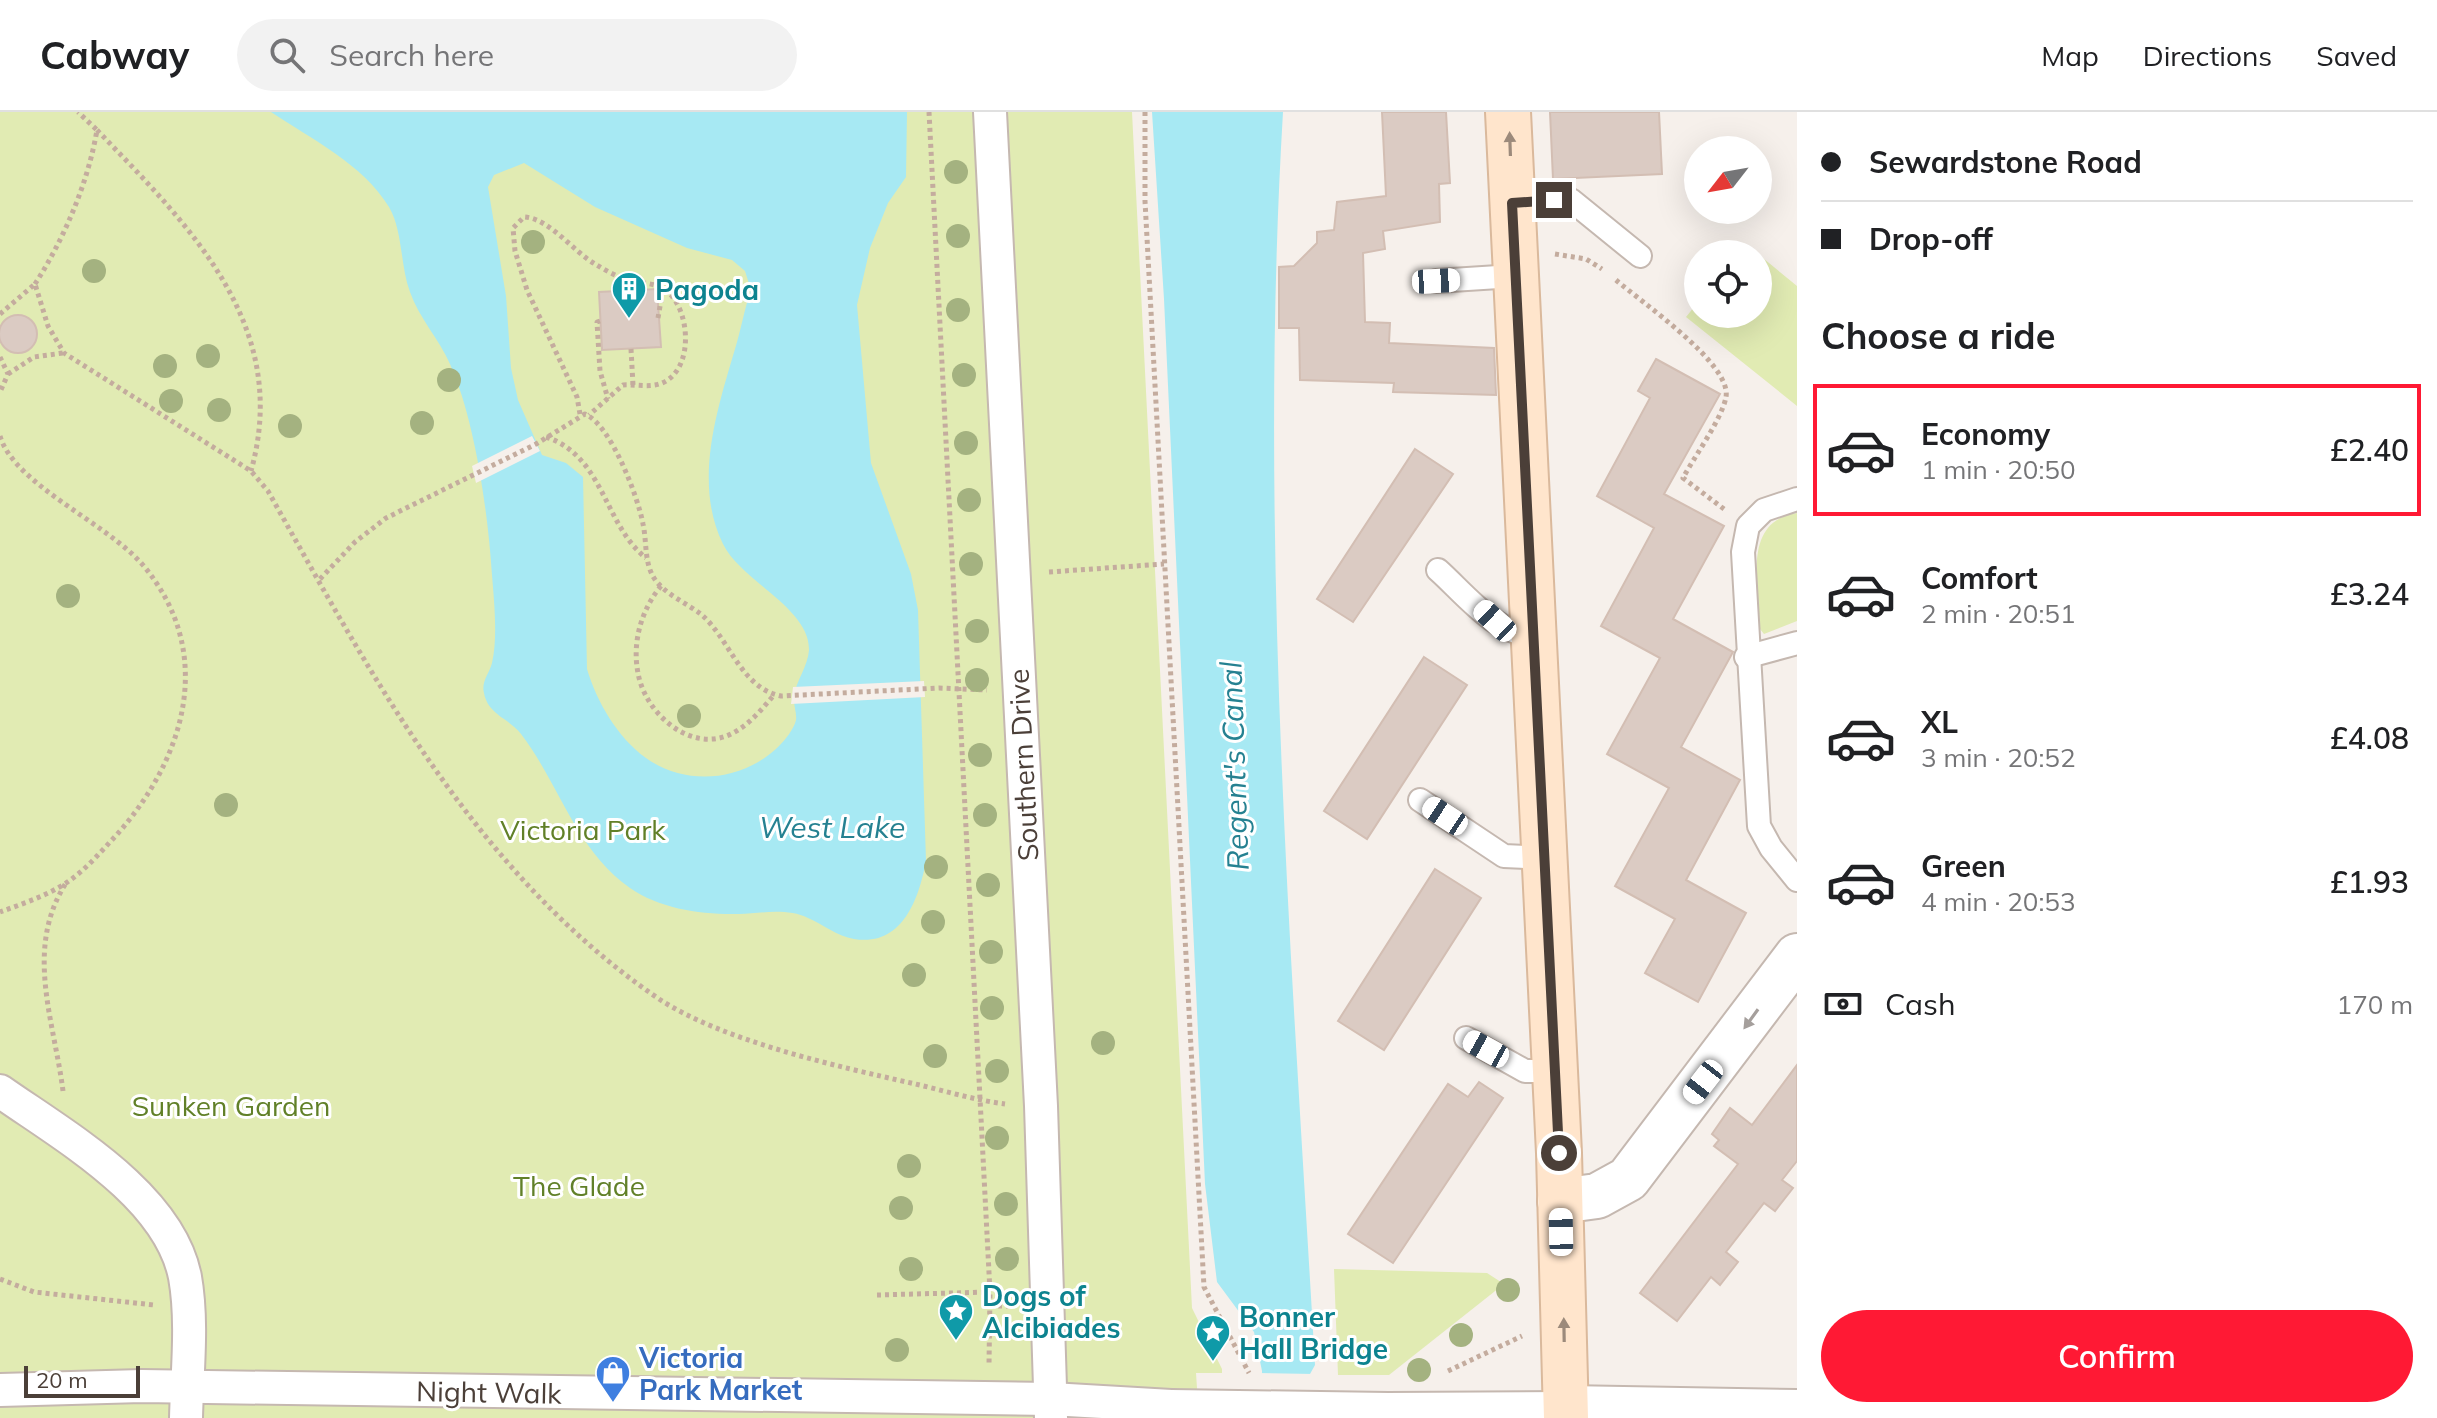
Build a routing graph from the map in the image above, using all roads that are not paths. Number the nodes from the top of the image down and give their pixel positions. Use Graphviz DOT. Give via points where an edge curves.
graph roads {
  1 [pos="990,112"];
  2 [pos="1508,112"];
  3 [pos="1512,203"];
  4 [pos="1640,256"];
  5 [pos="1514,265"];
  6 [pos="1436,281"];
  7 [pos="1797,499"];
  8 [pos="1438,570"];
  9 [pos="1534,635"];
  10 [pos="1797,643"];
  11 [pos="1746,657"];
  12 [pos="1420,800"];
  13 [pos="1544,858"];
  14 [pos="1797,880"];
  15 [pos="1797,956"];
  16 [pos="1466,1038"];
  17 [pos="1554,1071"];
  18 [pos="0,1091"];
  19 [pos="1560,1201"];
  20 [pos="0,1390"];
  21 [pos="186,1402"];
  22 [pos="1051,1409"];
  23 [pos="1797,1412"];
  24 [pos="1566,1413"];
  1 -- 22 [label="street, Southern Drive" via="1016,574"];
  3 -- 2 [label="main road, one-way"];
  3 -- 4 [label="lane" via="1571,200"];
  3 -- 5 [label="main road"];
  5 -- 6 [label="lane"];
  5 -- 9 [label="main road"];
  7 -- 11 [label="lane" via="1764,510 1748,526 1741,571"];
  8 -- 9 [label="lane" via="1495,621 1518,635"];
  9 -- 13 [label="main road"];
  10 -- 11 [label="lane"];
  11 -- 14 [label="lane" via="1759,826"];
  12 -- 13 [label="lane" via="1504,856"];
  13 -- 17 [label="main road"];
  15 -- 19 [label="street, one-way" via="1628,1179 1597,1196"];
  16 -- 17 [label="lane" via="1525,1071"];
  17 -- 19 [label="main road"];
  18 -- 21 [label="street" via="141,1200 172,1238 185,1279"];
  24 -- 19 [label="main road, one-way"];
  20 -- 21 [label="street, Night Walk" via="93,1385"];
  21 -- 22 [label="street, Night Walk"];
  22 -- 24 [label="street, Night Walk, bridge"];
  23 -- 24 [label="street"];
}
